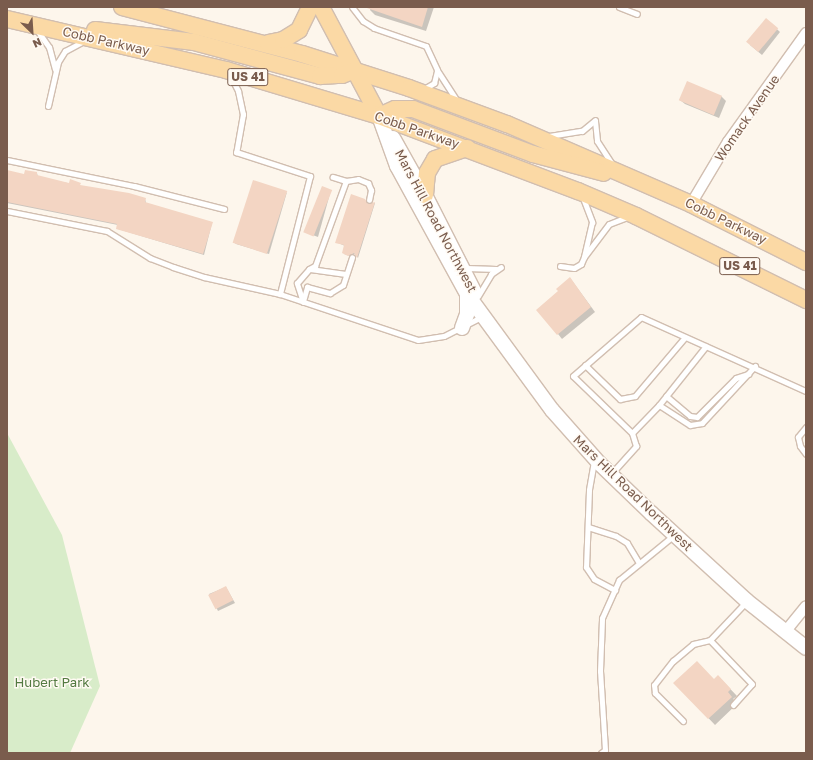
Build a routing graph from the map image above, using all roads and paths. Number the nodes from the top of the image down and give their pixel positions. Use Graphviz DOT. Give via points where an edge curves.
graph roads {
  1 [pos="122,7"];
  2 [pos="310,7"];
  3 [pos="321,7"];
  4 [pos="352,7"];
  5 [pos="619,7"];
  6 [pos="142,10"];
  7 [pos="637,14"];
  8 [pos="7,20"];
  9 [pos="30,24"];
  10 [pos="55,30"];
  11 [pos="806,33"];
  12 [pos="94,38"];
  13 [pos="266,44"];
  14 [pos="54,69"];
  15 [pos="226,70"];
  16 [pos="355,70"];
  17 [pos="437,70"];
  18 [pos="416,91"];
  19 [pos="48,106"];
  20 [pos="465,109"];
  21 [pos="378,116"];
  22 [pos="536,136"];
  23 [pos="467,148"];
  24 [pos="7,160"];
  25 [pos="623,174"];
  26 [pos="333,176"];
  27 [pos="346,181"];
  28 [pos="578,191"];
  29 [pos="425,194"];
  30 [pos="369,200"];
  31 [pos="691,204"];
  32 [pos="224,209"];
  33 [pos="7,211"];
  34 [pos="636,216"];
  35 [pos="352,257"];
  36 [pos="584,257"];
  37 [pos="806,262"];
  38 [pos="560,266"];
  39 [pos="464,267"];
  40 [pos="309,269"];
  41 [pos="346,274"];
  42 [pos="280,294"];
  43 [pos="472,296"];
  44 [pos="800,296"];
  45 [pos="303,302"];
  46 [pos="806,304"];
  47 [pos="484,316"];
  48 [pos="462,328"];
  49 [pos="685,337"];
  50 [pos="706,346"];
  51 [pos="585,366"];
  52 [pos="755,366"];
  53 [pos="749,374"];
  54 [pos="806,391"];
  55 [pos="666,396"];
  56 [pos="659,405"];
  57 [pos="806,427"];
  58 [pos="632,433"];
  59 [pos="806,454"];
  60 [pos="594,458"];
  61 [pos="611,474"];
  62 [pos="588,527"];
  63 [pos="675,534"];
  64 [pos="640,563"];
  65 [pos="615,590"];
  66 [pos="747,601"];
  67 [pos="806,606"];
  68 [pos="785,632"];
  69 [pos="710,640"];
  70 [pos="806,648"];
  71 [pos="733,705"];
  72 [pos="683,721"];
  73 [pos="601,753"];
  1 -- 6 [label="main road, Cobb Parkway / US 41"];
  2 -- 13 [label="main road" via="304,24 295,34"];
  3 -- 16 [label="main road"];
  4 -- 17 [label="lane" via="363,21 374,28 426,46"];
  5 -- 7 [label="lane"];
  6 -- 13 [label="main road, Cobb Parkway / US 41"];
  8 -- 9 [label="main road, Cobb Parkway / US 41"];
  9 -- 10 [label="main road, Cobb Parkway / US 41"];
  9 -- 14 [label="lane" via="47,42"];
  10 -- 12 [label="main road, Cobb Parkway / US 41"];
  10 -- 16 [label="main road" via="133,33 187,41 320,76 342,75"];
  11 -- 31 [label="street, Womack Avenue" via="728,142"];
  12 -- 14 [label="lane" via="65,51"];
  12 -- 15 [label="main road, Cobb Parkway / US 41"];
  13 -- 16 [label="main road, Cobb Parkway / US 41"];
  14 -- 19 [label="lane"];
  15 -- 21 [label="main road, Cobb Parkway / US 41"];
  15 -- 42 [label="lane" via="238,91 243,114 236,152 310,176"];
  16 -- 18 [label="main road, Cobb Parkway / US 41"];
  16 -- 21 [label="main road"];
  17 -- 18 [label="lane" via="434,83"];
  17 -- 20 [label="lane"];
  18 -- 20 [label="main road, Cobb Parkway / US 41"];
  20 -- 22 [label="main road, Cobb Parkway / US 41"];
  21 -- 23 [label="main road, Cobb Parkway / US 41"];
  21 -- 25 [label="main road" via="395,109 413,109 561,163"];
  21 -- 29 [label="street, Mars Hill Road Northwest"];
  21 -- 43 [label="street, Mars Hill Road Northwest" via="397,166"];
  22 -- 25 [label="main road, Cobb Parkway / US 41"];
  22 -- 25 [label="lane" via="574,134 590,126 595,120 597,141"];
  23 -- 28 [label="main road, Cobb Parkway / US 41"];
  23 -- 29 [label="main road" via="435,159 427,173"];
  24 -- 32 [label="lane" via="134,186"];
  25 -- 31 [label="main road, Cobb Parkway / US 41"];
  26 -- 27 [label="lane"];
  27 -- 30 [label="lane" via="358,179 368,183 371,190"];
  27 -- 40 [label="lane" via="315,266"];
  28 -- 34 [label="main road, Cobb Parkway / US 41"];
  28 -- 36 [label="lane" via="589,208 592,222"];
  29 -- 39 [label="street, Mars Hill Road Northwest"];
  31 -- 37 [label="main road, Cobb Parkway / US 41"];
  33 -- 42 [label="lane" via="107,231 150,258 173,267 204,277"];
  34 -- 36 [label="lane" via="618,218 609,224"];
  34 -- 44 [label="main road, Cobb Parkway / US 41"];
  35 -- 41 [label="lane"];
  36 -- 38 [label="lane" via="581,264 574,268"];
  39 -- 43 [label="street, Mars Hill Road Northwest"];
  39 -- 43 [label="lane" via="478,271 499,268"];
  40 -- 41 [label="lane"];
  40 -- 45 [label="lane" via="298,283"];
  41 -- 45 [label="lane" via="343,285 330,293 307,286"];
  42 -- 45 [label="lane"];
  43 -- 47 [label="street, Mars Hill Road Northwest"];
  43 -- 48 [label="street"];
  44 -- 46 [label="lane"];
  45 -- 48 [label="lane" via="418,340 444,336"];
  47 -- 48 [label="lane"];
  47 -- 60 [label="street, Mars Hill Road Northwest" via="537,392"];
  49 -- 50 [label="lane"];
  49 -- 51 [label="lane" via="640,317"];
  49 -- 51 [label="lane" via="635,396 620,399"];
  50 -- 52 [label="lane"];
  50 -- 55 [label="lane"];
  51 -- 58 [label="lane" via="573,376"];
  52 -- 53 [label="lane"];
  52 -- 54 [label="lane"];
  53 -- 55 [label="lane" via="736,378 697,417 690,416"];
  53 -- 56 [label="lane" via="707,420 697,424 690,425"];
  55 -- 56 [label="lane"];
  56 -- 58 [label="lane"];
  57 -- 59 [label="lane" via="798,437 800,446"];
  58 -- 61 [label="lane" via="636,446"];
  60 -- 61 [label="street, Mars Hill Road Northwest"];
  60 -- 62 [label="lane" via="589,490"];
  61 -- 63 [label="street, Mars Hill Road Northwest"];
  62 -- 64 [label="lane" via="616,536 627,543"];
  62 -- 65 [label="lane" via="586,567 594,579"];
  63 -- 64 [label="lane"];
  63 -- 66 [label="street, Mars Hill Road Northwest"];
  64 -- 65 [label="lane" via="620,580"];
  65 -- 73 [label="lane" via="602,618 600,671 605,750"];
  66 -- 68 [label="street, Mars Hill Road Northwest"];
  66 -- 69 [label="lane"];
  67 -- 68 [label="street"];
  68 -- 70 [label="street, Mars Hill Road Northwest"];
  69 -- 71 [label="lane" via="752,684"];
  69 -- 72 [label="lane" via="693,644 673,661 654,685 655,693"];
}
